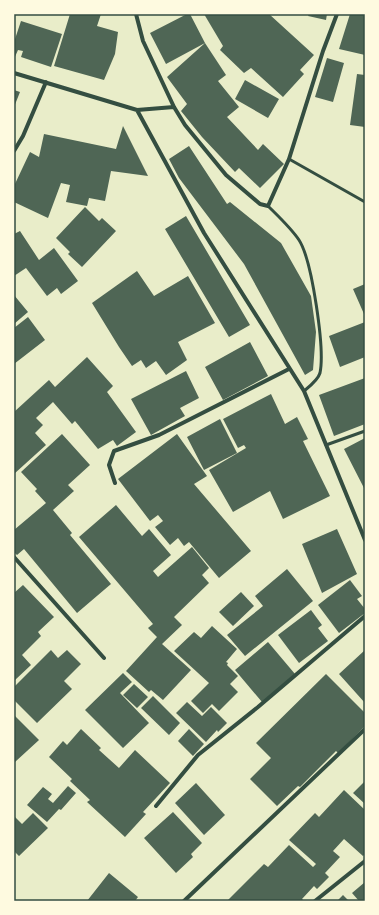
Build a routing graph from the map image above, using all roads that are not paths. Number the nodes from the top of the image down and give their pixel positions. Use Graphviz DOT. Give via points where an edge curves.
graph roads {
  1 [pos="136,14"];
  2 [pos="337,14"];
  3 [pos="14,73"];
  4 [pos="46,82"];
  5 [pos="174,107"];
  6 [pos="137,110"];
  7 [pos="14,151"];
  8 [pos="288,159"];
  9 [pos="365,202"];
  10 [pos="268,206"];
  11 [pos="289,369"];
  12 [pos="304,391"];
  13 [pos="365,431"];
  14 [pos="326,445"];
  15 [pos="116,483"];
  16 [pos="365,540"];
  17 [pos="14,556"];
  18 [pos="365,616"];
  19 [pos="104,658"];
  20 [pos="365,729"];
  21 [pos="156,806"];
  22 [pos="365,861"];
  23 [pos="184,901"];
  24 [pos="315,901"];
  1 -- 5 [label="street" via="143,41"];
  2 -- 8 [label="street"];
  3 -- 4 [label="street"];
  4 -- 6 [label="street"];
  4 -- 7 [label="street"];
  5 -- 6 [label="street"];
  5 -- 10 [label="street" via="185,125 226,175 260,204"];
  6 -- 11 [label="street" via="204,234"];
  8 -- 9 [label="lane"];
  8 -- 10 [label="street"];
  10 -- 12 [label="lane" via="300,240 307,260 320,324 320,374"];
  11 -- 12 [label="street"];
  11 -- 15 [label="street" via="159,435 114,451 109,465"];
  12 -- 14 [label="street"];
  13 -- 14 [label="lane"];
  14 -- 16 [label="street"];
  17 -- 19 [label="street"];
  18 -- 21 [label="street" via="198,755"];
  20 -- 23 [label="street"];
  22 -- 24 [label="street"];
}
